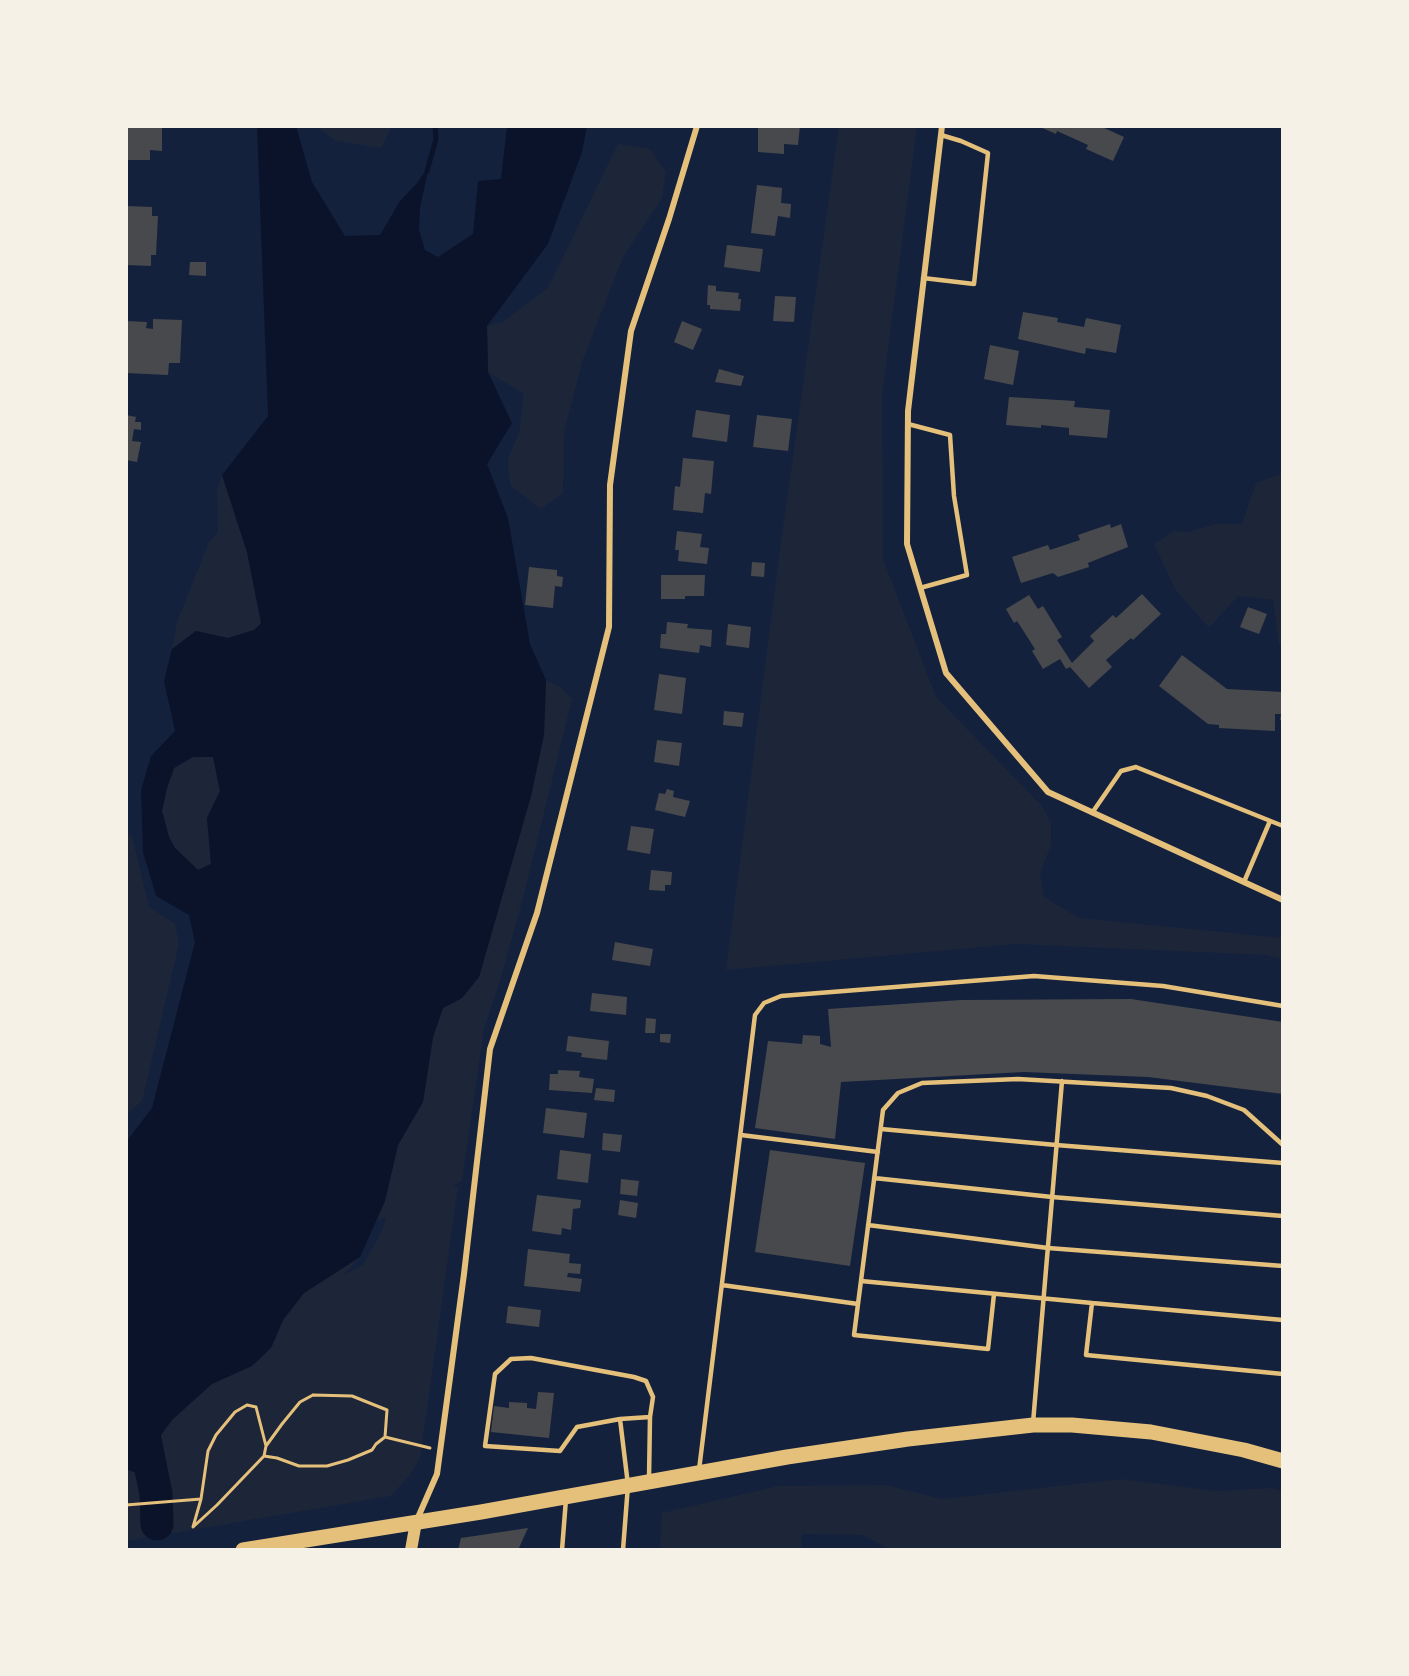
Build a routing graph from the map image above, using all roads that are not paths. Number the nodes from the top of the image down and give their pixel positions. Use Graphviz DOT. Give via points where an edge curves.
graph roads {
  1 [pos="697,126"];
  2 [pos="942,126"];
  3 [pos="941,135"];
  4 [pos="923,278"];
  5 [pos="908,424"];
  6 [pos="920,588"];
  7 [pos="1092,813"];
  8 [pos="1270,821"];
  9 [pos="1283,826"];
  10 [pos="1244,882"];
  11 [pos="1283,900"];
  12 [pos="1283,1006"];
  13 [pos="1062,1082"];
  14 [pos="881,1129"];
  15 [pos="741,1135"];
  16 [pos="1056,1145"];
  17 [pos="1283,1145"];
  18 [pos="878,1152"];
  19 [pos="1283,1162"];
  20 [pos="874,1178"];
  21 [pos="1052,1197"];
  22 [pos="1283,1216"];
  23 [pos="868,1226"];
  24 [pos="1048,1248"];
  25 [pos="1283,1266"];
  26 [pos="861,1281"];
  27 [pos="722,1285"];
  28 [pos="994,1294"];
  29 [pos="1044,1299"];
  30 [pos="1092,1303"];
  31 [pos="858,1304"];
  32 [pos="1283,1320"];
  33 [pos="1283,1374"];
  34 [pos="650,1417"];
  35 [pos="620,1419"];
  36 [pos="1033,1425"];
  37 [pos="1283,1461"];
  38 [pos="699,1473"];
  39 [pos="649,1482"];
  40 [pos="628,1485"];
  41 [pos="567,1497"];
  42 [pos="416,1522"];
  43 [pos="243,1550"];
  44 [pos="411,1550"];
  45 [pos="562,1550"];
  46 [pos="623,1550"];
  1 -- 42 [label="street" via="631,331 610,485 609,627 537,913 490,1048 440,1450 436,1474"];
  2 -- 3 [label="street"];
  3 -- 4 [label="street"];
  3 -- 4 [label="lane" via="988,153 974,284"];
  4 -- 5 [label="street"];
  5 -- 6 [label="street" via="907,544"];
  5 -- 6 [label="lane" via="950,435 954,496 967,575"];
  6 -- 7 [label="street" via="946,673 1048,792"];
  7 -- 8 [label="lane" via="1121,771 1136,767"];
  7 -- 10 [label="street"];
  8 -- 9 [label="lane"];
  8 -- 10 [label="lane"];
  10 -- 11 [label="street"];
  12 -- 15 [label="lane" via="1163,986 1034,976 781,996 764,1004 755,1016"];
  13 -- 14 [label="lane" via="1018,1079 922,1083 898,1093 884,1110"];
  13 -- 16 [label="lane"];
  13 -- 17 [label="lane" via="1171,1089 1207,1096 1244,1110"];
  14 -- 16 [label="lane"];
  14 -- 18 [label="lane"];
  15 -- 18 [label="lane"];
  15 -- 27 [label="lane"];
  16 -- 19 [label="lane"];
  16 -- 21 [label="lane"];
  18 -- 20 [label="lane"];
  20 -- 21 [label="lane"];
  20 -- 23 [label="lane"];
  21 -- 22 [label="lane"];
  21 -- 24 [label="lane"];
  23 -- 24 [label="lane"];
  23 -- 26 [label="lane"];
  24 -- 25 [label="lane"];
  24 -- 29 [label="lane"];
  26 -- 28 [label="lane"];
  26 -- 31 [label="lane"];
  27 -- 31 [label="lane"];
  27 -- 38 [label="lane"];
  28 -- 29 [label="lane"];
  28 -- 31 [label="lane" via="988,1349 854,1335"];
  29 -- 30 [label="lane"];
  29 -- 36 [label="lane"];
  30 -- 32 [label="lane"];
  30 -- 33 [label="lane" via="1086,1355"];
  34 -- 35 [label="lane"];
  34 -- 35 [label="lane" via="652,1396 646,1381 531,1358 511,1359 495,1374 485,1446 560,1451 577,1427"];
  34 -- 39 [label="lane"];
  35 -- 40 [label="lane"];
  36 -- 37 [label="main road" via="1151,1432"];
  36 -- 38 [label="main road" via="908,1439"];
  38 -- 39 [label="main road"];
  39 -- 40 [label="main road"];
  40 -- 41 [label="main road"];
  40 -- 46 [label="lane"];
  41 -- 42 [label="main road"];
  41 -- 45 [label="lane"];
  42 -- 43 [label="main road"];
  42 -- 44 [label="main road"];
}
